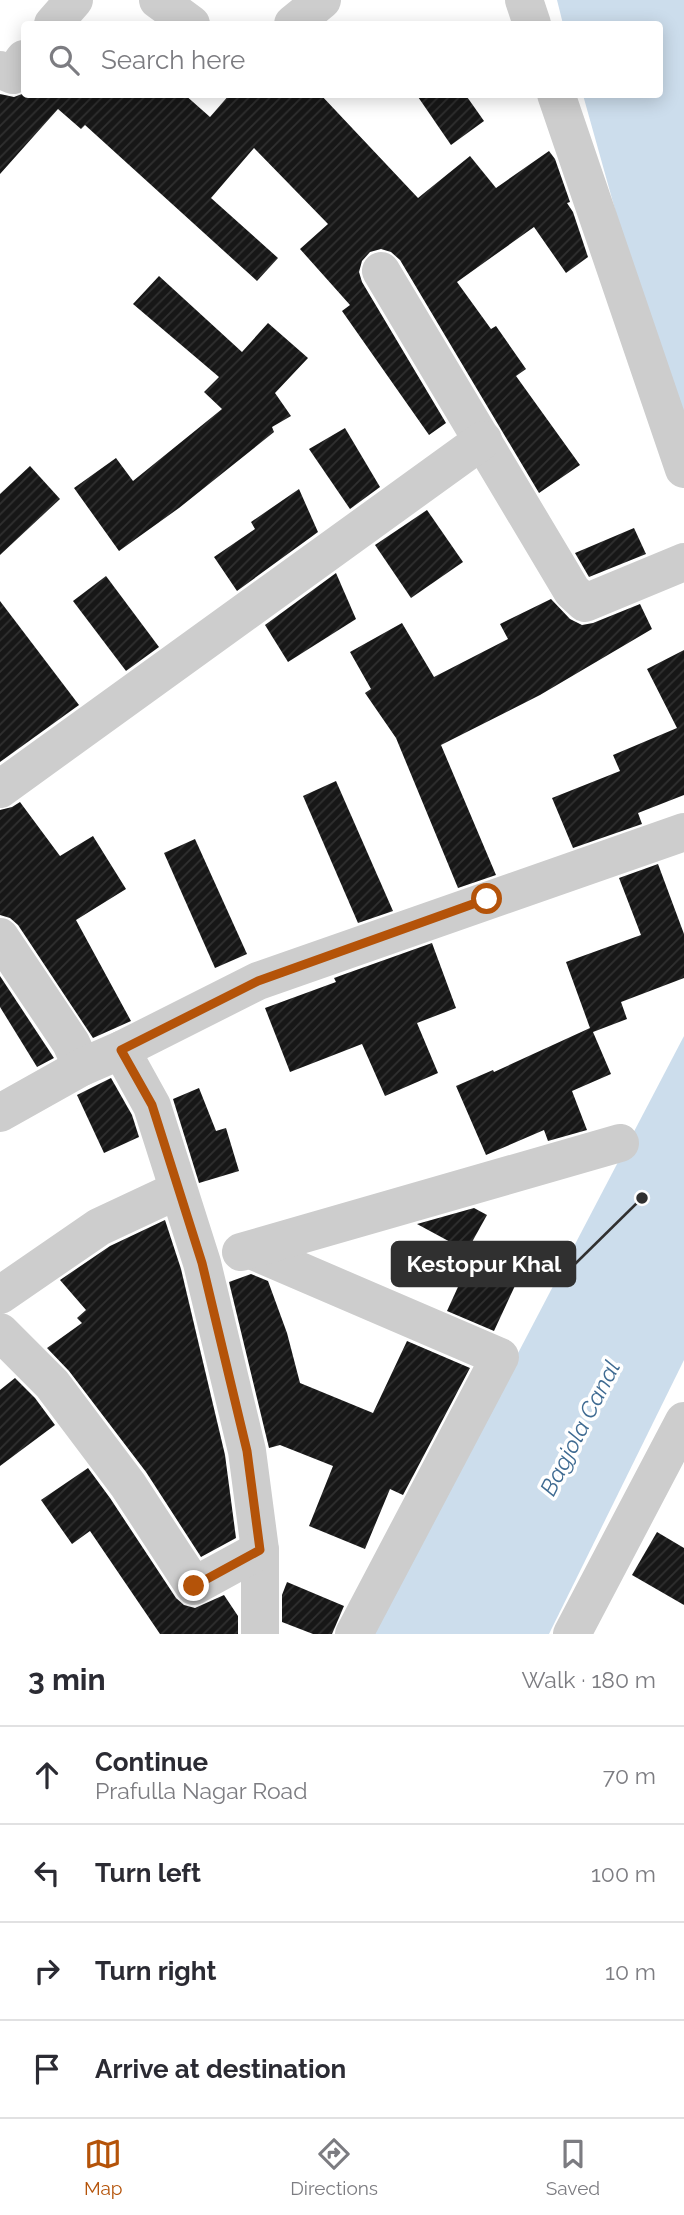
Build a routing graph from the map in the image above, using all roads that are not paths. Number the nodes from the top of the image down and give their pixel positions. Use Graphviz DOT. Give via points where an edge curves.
graph roads {
  1 [pos="74,0"];
  2 [pos="158,0"];
  3 [pos="322,0"];
  4 [pos="524,0"];
  5 [pos="56,21"];
  6 [pos="187,21"];
  7 [pos="297,21"];
  8 [pos="531,21"];
  9 [pos="21,63"];
  10 [pos="0,70"];
  11 [pos="557,98"];
  12 [pos="381,271"];
  13 [pos="483,440"];
  14 [pos="684,469"];
  15 [pos="684,562"];
  16 [pos="0,789"];
  17 [pos="684,832"];
  18 [pos="0,937"];
  19 [pos="121,1050"];
  20 [pos="82,1067"];
  21 [pos="0,1113"];
  22 [pos="620,1143"];
  23 [pos="178,1190"];
  24 [pos="251,1250"];
  25 [pos="202,1263"];
  26 [pos="0,1295"];
  27 [pos="0,1332"];
  28 [pos="684,1421"];
  29 [pos="260,1550"];
  30 [pos="260,1634"];
  31 [pos="354,1634"];
  32 [pos="572,1634"];
  1 -- 5 [label="street"];
  2 -- 6 [label="street"];
  3 -- 7 [label="street"];
  4 -- 8 [label="street"];
  9 -- 10 [label="street" via="13,75"];
  11 -- 14 [label="street"];
  12 -- 13 [label="street"];
  13 -- 15 [label="street" via="572,591 585,603"];
  13 -- 16 [label="street"];
  17 -- 19 [label="street" via="258,981"];
  18 -- 20 [label="street" via="71,1043"];
  19 -- 20 [label="street"];
  19 -- 23 [label="street" via="152,1105"];
  20 -- 21 [label="street"];
  22 -- 24 [label="street"];
  23 -- 25 [label="street"];
  23 -- 26 [label="street" via="99,1227"];
  24 -- 25 [label="street"];
  24 -- 31 [label="street" via="500,1357"];
  25 -- 29 [label="street" via="247,1451"];
  27 -- 29 [label="street" via="52,1384 128,1485 194,1586"];
  28 -- 32 [label="street"];
  29 -- 30 [label="street"];
}
